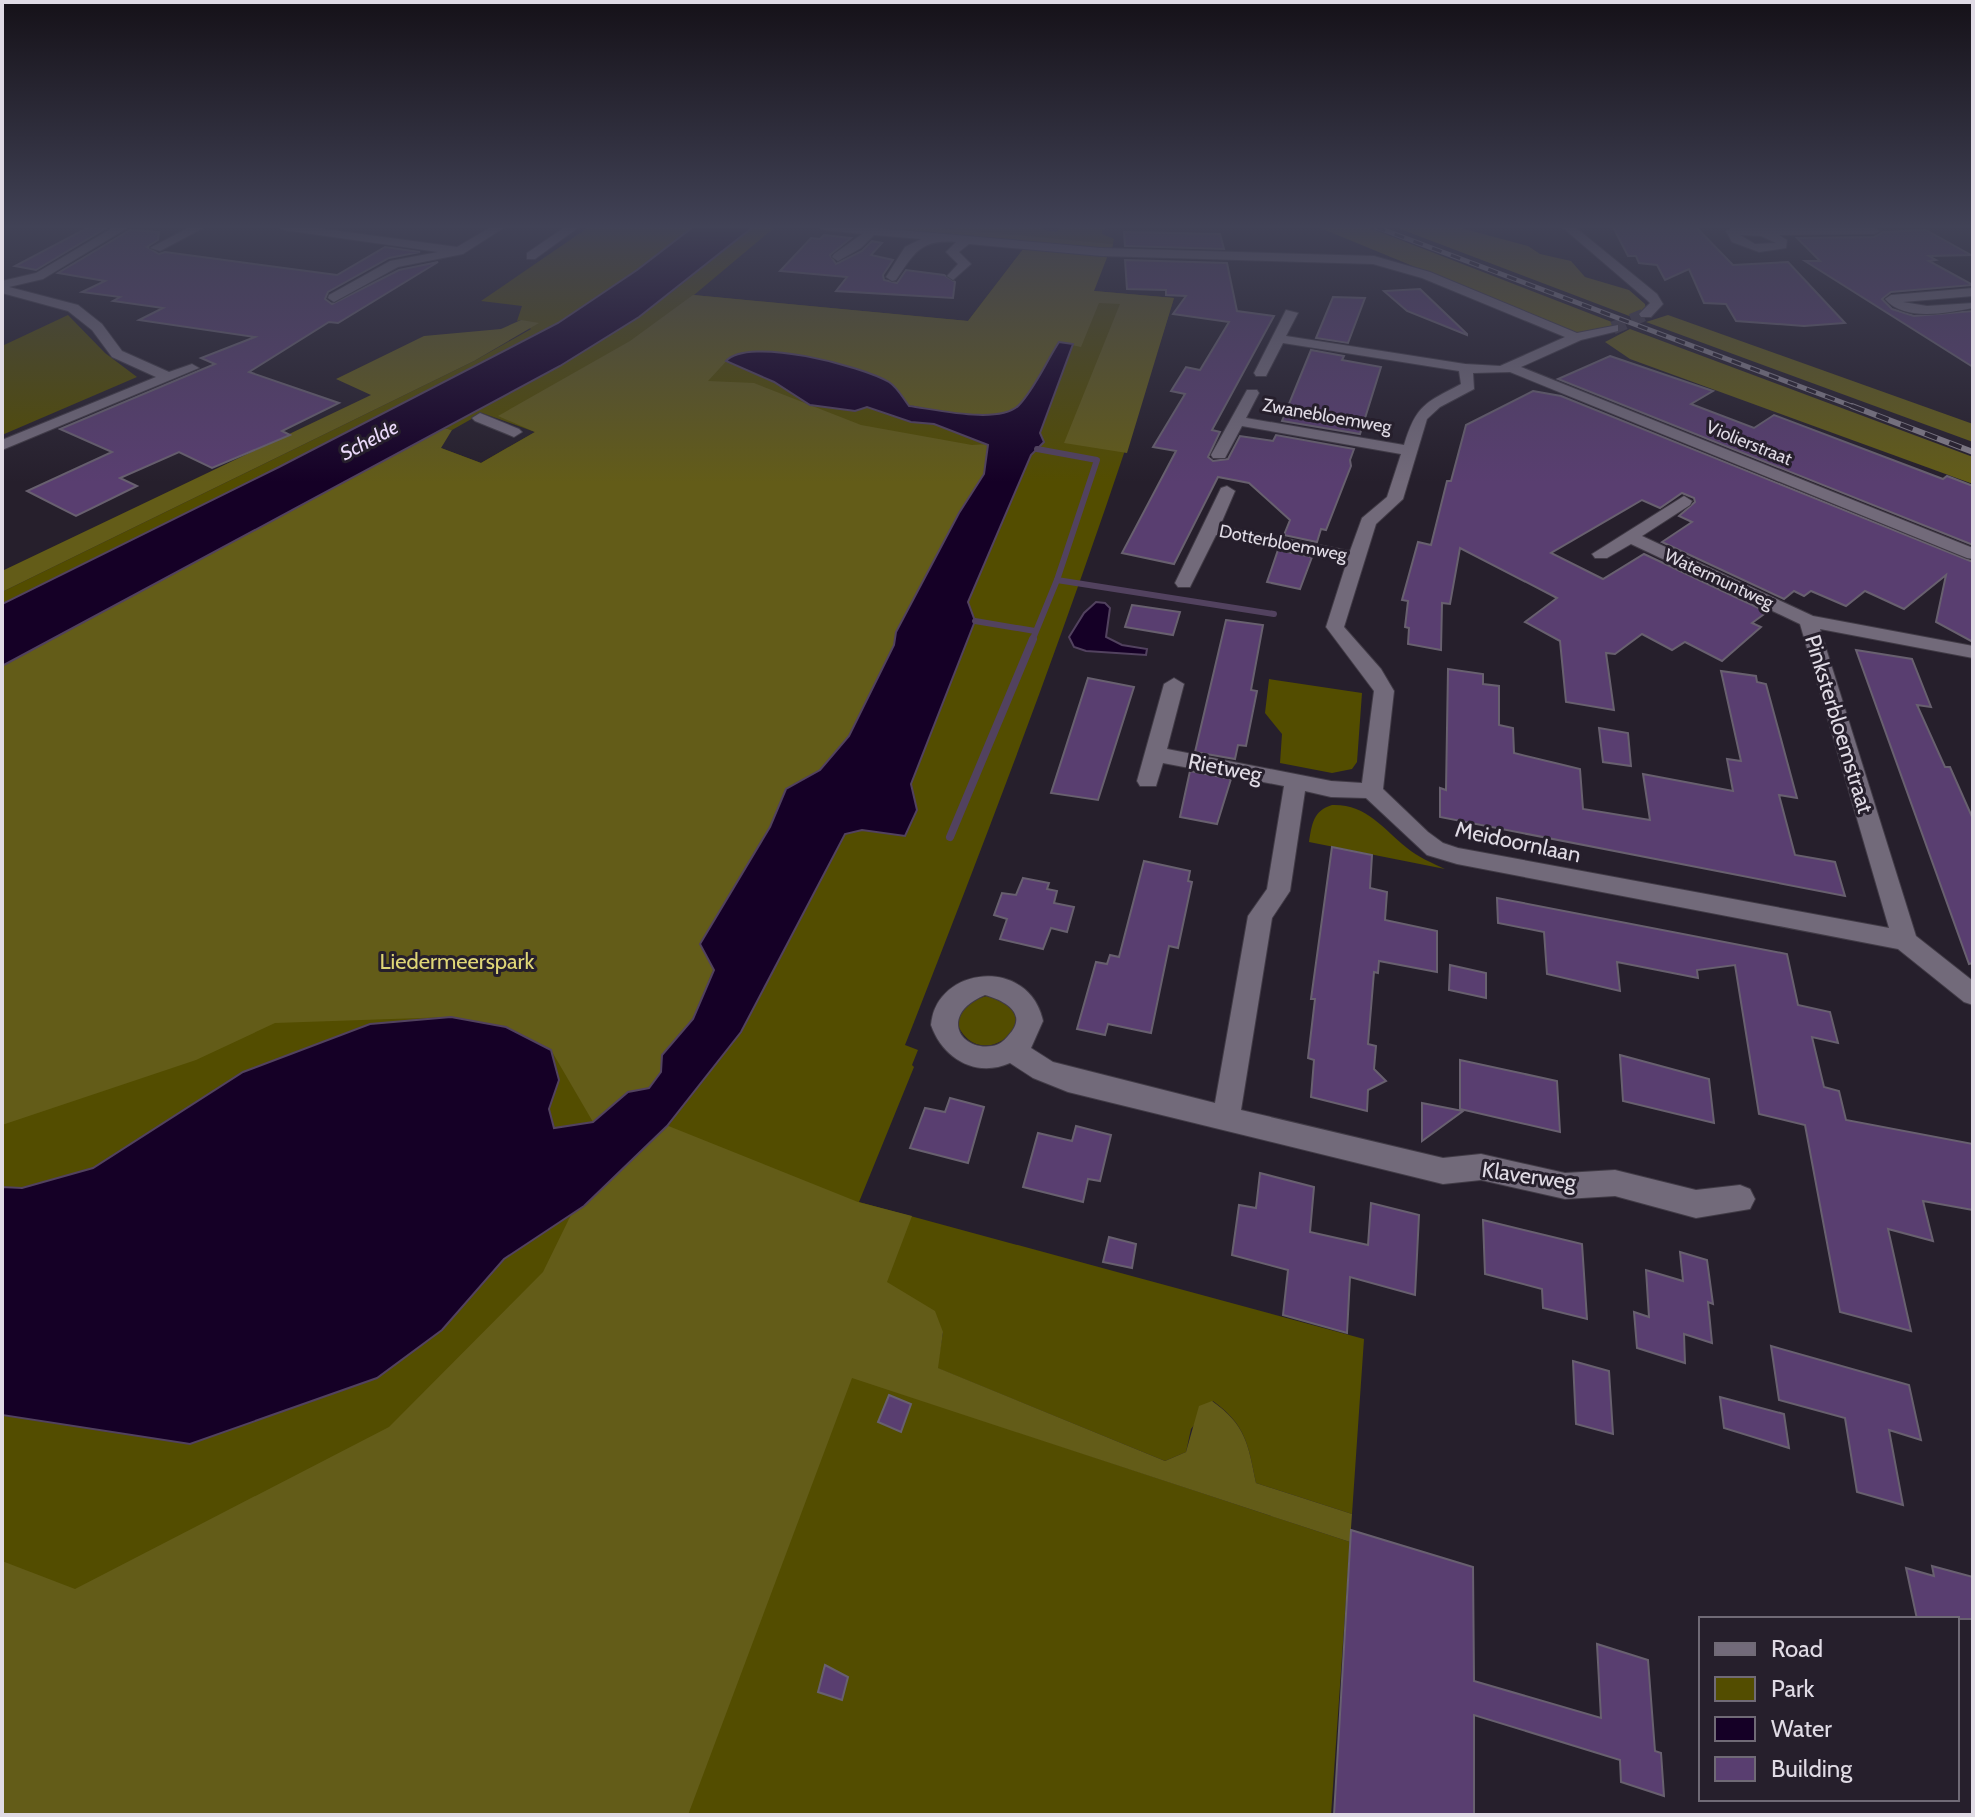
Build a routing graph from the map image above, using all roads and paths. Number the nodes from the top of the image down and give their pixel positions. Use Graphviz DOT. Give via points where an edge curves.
graph roads {
  1 [pos="78,312"];
  2 [pos="1515,312"];
  3 [pos="1649,312"];
  4 [pos="1291,313"];
  5 [pos="1646,314"];
  6 [pos="1613,328"];
  7 [pos="1576,337"];
  8 [pos="1280,339"];
  9 [pos="192,368"];
  10 [pos="1506,369"];
  11 [pos="1261,373"];
  12 [pos="167,377"];
  13 [pos="1467,377"];
  14 [pos="1252,393"];
  15 [pos="480,418"];
  16 [pos="1238,421"];
  17 [pos="514,432"];
  18 [pos="2,445"];
  19 [pos="1409,451"];
  20 [pos="1219,455"];
  21 [pos="1227,491"];
  22 [pos="1684,501"];
  23 [pos="1210,529"];
  24 [pos="1630,537"];
  25 [pos="1601,554"];
  26 [pos="1973,554"];
  27 [pos="1356,557"];
  28 [pos="1184,583"];
  29 [pos="1808,621"];
  30 [pos="1973,652"];
  31 [pos="1174,684"];
  32 [pos="1155,754"];
  33 [pos="1148,781"];
  34 [pos="1296,781"];
  35 [pos="1372,791"];
  36 [pos="1905,941"];
  37 [pos="1973,995"];
  38 [pos="1013,1050"];
  39 [pos="1226,1118"];
  40 [pos="1740,1199"];
  1 -- 12 [label="street" via="117,354"];
  2 -- 7 [label="street"];
  3 -- 5 [label="street"];
  4 -- 8 [label="street"];
  6 -- 7 [label="street"];
  7 -- 10 [label="street"];
  8 -- 11 [label="street"];
  8 -- 13 [label="street"];
  9 -- 12 [label="street"];
  10 -- 13 [label="street"];
  10 -- 26 [label="street, Violierstraat"];
  12 -- 18 [label="street"];
  13 -- 19 [label="street" via="1420,417"];
  14 -- 16 [label="street, Zwanebloemweg"];
  15 -- 17 [label="street"];
  16 -- 19 [label="street, Zwanebloemweg"];
  16 -- 20 [label="street, Zwanebloemweg"];
  19 -- 27 [label="street" via="1395,499 1368,522"];
  21 -- 23 [label="street, Dotterbloemweg"];
  22 -- 24 [label="street, Watermuntweg"];
  23 -- 27 [label="street, Dotterbloemweg"];
  23 -- 28 [label="street, Dotterbloemweg"];
  24 -- 25 [label="street, Watermuntweg"];
  24 -- 29 [label="street, Watermuntweg"];
  27 -- 35 [label="street" via="1335,627 1378,676 1384,691"];
  29 -- 30 [label="street, Pinksterbloemstraat"];
  29 -- 36 [label="street, Pinksterbloemstraat"];
  31 -- 32 [label="street"];
  32 -- 33 [label="street"];
  32 -- 34 [label="street, Rietweg"];
  34 -- 35 [label="street"];
  34 -- 39 [label="street" via="1278,891 1260,916"];
  35 -- 36 [label="street, Meidoornlaan" via="1420,838 1457,856"];
  36 -- 37 [label="street"];
  38 -- 39 [label="street, Klaverweg" via="1068,1080"];
  39 -- 40 [label="street, Klaverweg" via="1443,1171 1481,1167 1565,1186 1615,1183 1696,1204"];
}
